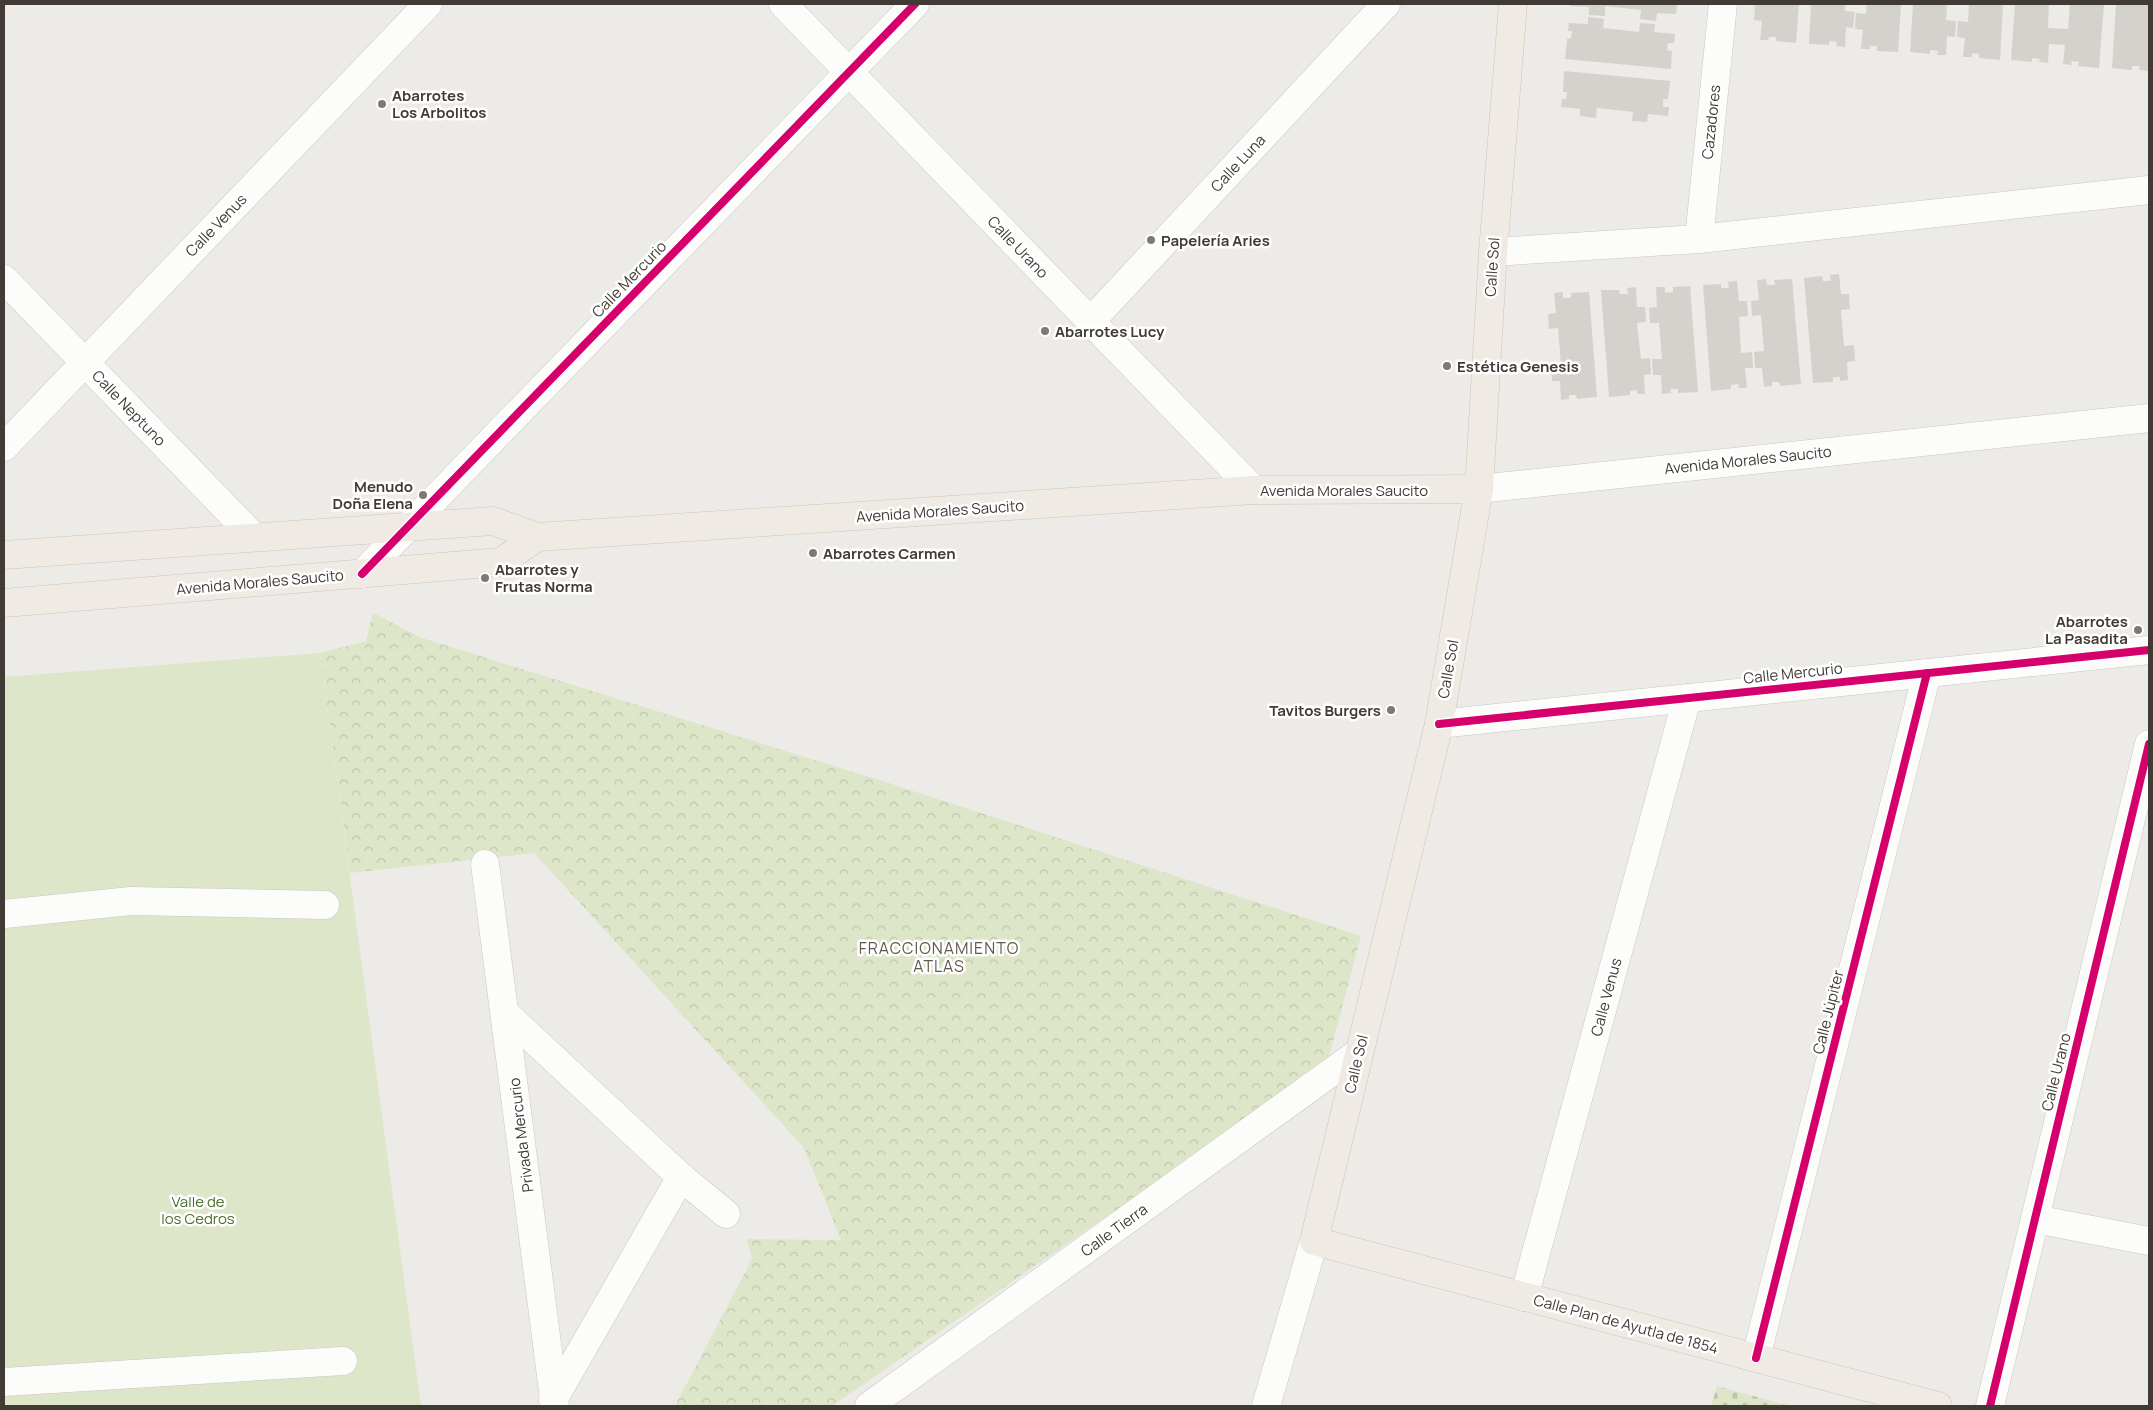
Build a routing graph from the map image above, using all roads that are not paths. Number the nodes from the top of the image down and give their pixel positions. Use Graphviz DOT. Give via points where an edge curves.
graph roads {
  1 [pos="428,4"];
  2 [pos="783,4"];
  3 [pos="915,4"];
  4 [pos="1386,4"];
  5 [pos="1513,4"];
  6 [pos="1723,4"];
  7 [pos="849,72"];
  8 [pos="2149,190"];
  9 [pos="1699,240"];
  10 [pos="1493,252"];
  11 [pos="4,279"];
  12 [pos="1090,322"];
  13 [pos="85,362"];
  14 [pos="2149,418"];
  15 [pos="4,447"];
  16 [pos="1479,489"];
  17 [pos="1254,490"];
  18 [pos="408,527"];
  19 [pos="537,536"];
  20 [pos="254,538"];
  21 [pos="4,554"];
  22 [pos="362,574"];
  23 [pos="4,603"];
  24 [pos="2149,650"];
  25 [pos="1927,673"];
  26 [pos="1687,698"];
  27 [pos="1439,724"];
  28 [pos="2149,744"];
  29 [pos="486,864"];
  30 [pos="325,905"];
  31 [pos="4,914"];
  32 [pos="506,1014"];
  33 [pos="1358,1053"];
  34 [pos="681,1177"];
  35 [pos="726,1214"];
  36 [pos="2035,1219"];
  37 [pos="1314,1241"];
  38 [pos="2149,1241"];
  39 [pos="1524,1297"];
  40 [pos="1756,1358"];
  41 [pos="343,1361"];
  42 [pos="4,1382"];
  43 [pos="554,1403"];
  44 [pos="869,1406"];
  45 [pos="1266,1406"];
  46 [pos="1938,1406"];
  47 [pos="1990,1406"];
  1 -- 13 [label="street, Calle Venus"];
  2 -- 7 [label="street, Calle Urano"];
  3 -- 7 [label="street, Calle Mercurio"];
  4 -- 12 [label="street, Calle Luna"];
  5 -- 10 [label="main road, Calle Sol"];
  6 -- 9 [label="street, Cazadores"];
  7 -- 12 [label="street, Calle Urano"];
  7 -- 18 [label="street, Calle Mercurio"];
  8 -- 9 [label="street"];
  9 -- 10 [label="street"];
  10 -- 16 [label="main road, Calle Sol"];
  11 -- 13 [label="street, Calle Neptuno"];
  12 -- 17 [label="street, Calle Urano"];
  13 -- 15 [label="street, Calle Venus"];
  13 -- 20 [label="street, Calle Neptuno"];
  14 -- 16 [label="street, Avenida Morales Saucito"];
  16 -- 17 [label="main road, Avenida Morales Saucito"];
  16 -- 27 [label="main road, Calle Sol"];
  17 -- 19 [label="main road, Avenida Morales Saucito"];
  18 -- 19 [label="main road, Avenida Morales Saucito" via="493,521"];
  18 -- 20 [label="main road, Avenida Morales Saucito"];
  18 -- 22 [label="street, Calle Mercurio"];
  19 -- 22 [label="main road, Avenida Morales Saucito" via="502,562"];
  20 -- 21 [label="main road, Avenida Morales Saucito"];
  22 -- 23 [label="main road, Avenida Morales Saucito"];
  24 -- 25 [label="street, Calle Mercurio"];
  25 -- 26 [label="street, Calle Mercurio"];
  25 -- 40 [label="street, Calle Júpiter"];
  26 -- 27 [label="street, Calle Mercurio"];
  26 -- 39 [label="street, Calle Venus"];
  27 -- 33 [label="main road, Calle Sol"];
  28 -- 36 [label="street, Calle Urano"];
  29 -- 32 [label="street, Privada Mercurio"];
  30 -- 31 [label="street" via="132,901"];
  32 -- 34 [label="street"];
  32 -- 43 [label="street, Privada Mercurio"];
  33 -- 37 [label="main road, Calle Sol"];
  33 -- 44 [label="street, Calle Tierra"];
  34 -- 35 [label="street"];
  34 -- 43 [label="street"];
  36 -- 38 [label="street"];
  36 -- 47 [label="street, Calle Urano"];
  37 -- 39 [label="main road, Calle Plan de Ayutla de 1854"];
  37 -- 45 [label="street, Calle Sol"];
  39 -- 40 [label="main road, Calle Plan de Ayutla de 1854"];
  40 -- 46 [label="main road, Calle Plan de Ayutla de 1854"];
  41 -- 42 [label="street"];
}
